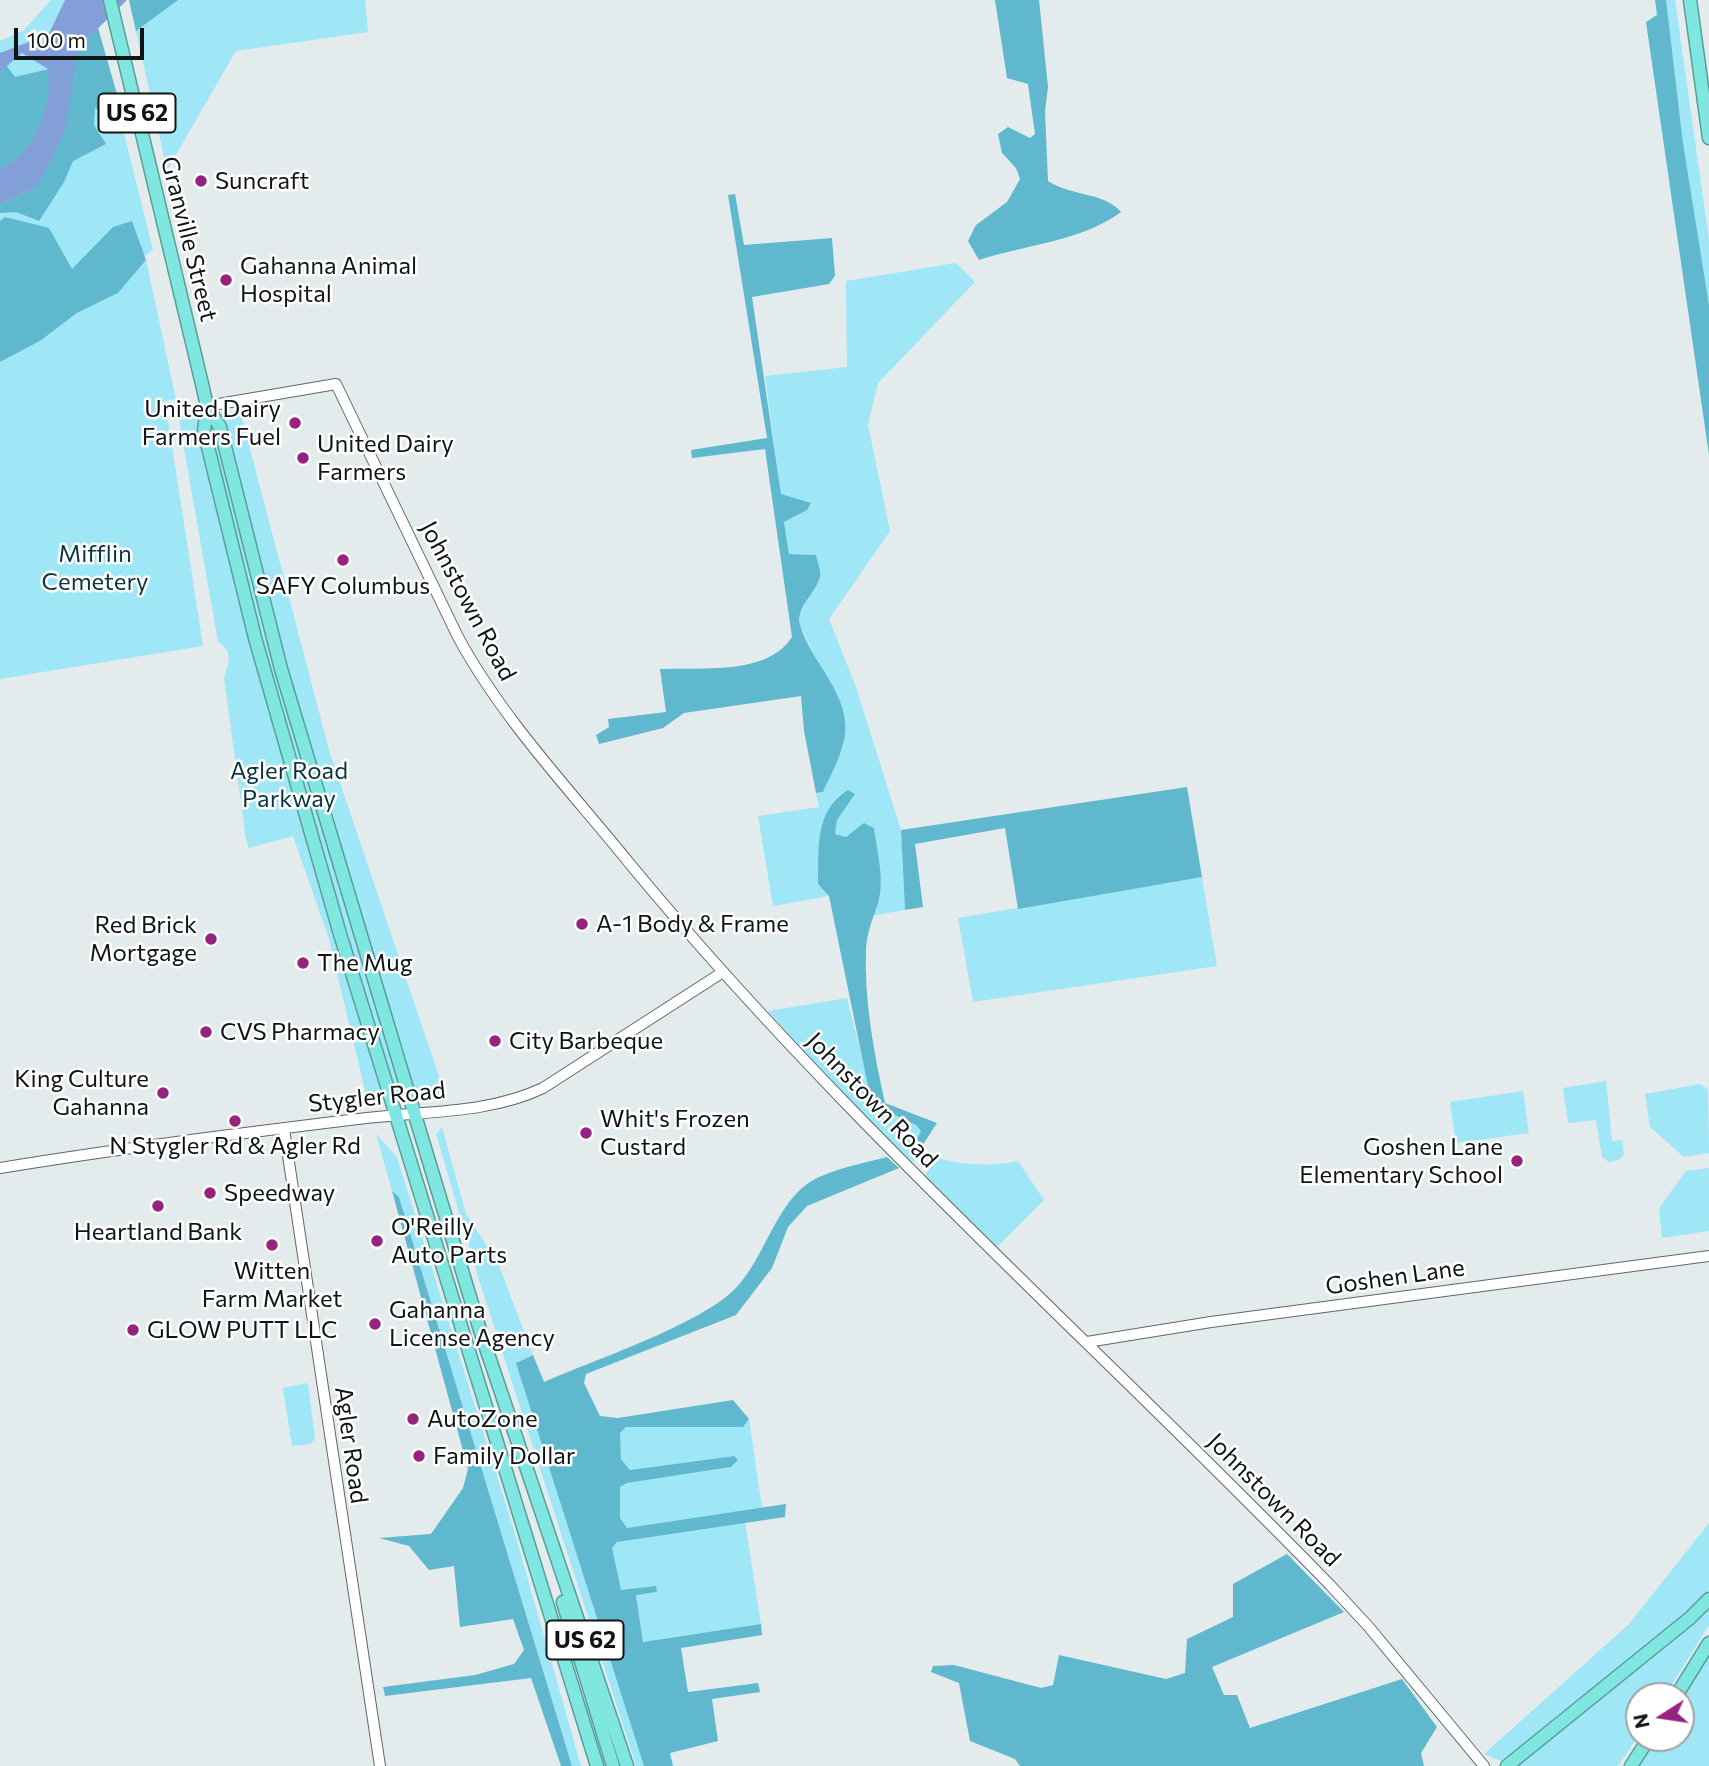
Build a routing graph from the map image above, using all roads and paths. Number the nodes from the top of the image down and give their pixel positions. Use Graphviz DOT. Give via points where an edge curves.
graph roads {
  1 [pos="110,0"];
  2 [pos="1690,0"];
  3 [pos="1709,138"];
  4 [pos="207,406"];
  5 [pos="723,972"];
  6 [pos="414,1112"];
  7 [pos="394,1115"];
  8 [pos="284,1129"];
  9 [pos="0,1168"];
  10 [pos="1709,1256"];
  11 [pos="1087,1342"];
  12 [pos="541,1515"];
  13 [pos="1709,1599"];
  14 [pos="1709,1643"];
  15 [pos="1685,1682"];
  16 [pos="380,1766"];
  17 [pos="597,1766"];
  18 [pos="614,1766"];
  19 [pos="627,1766"];
  20 [pos="1484,1766"];
  21 [pos="1507,1766"];
  1 -- 4 [label="highway, Granville Street / US 62"];
  2 -- 3 [label="highway"];
  4 -- 5 [label="main road, Johnstown Road" via="336,384 480,676"];
  4 -- 6 [label="highway, US 62" via="220,427 281,670"];
  4 -- 7 [label="highway, US 62" via="204,431 255,638"];
  5 -- 6 [label="main road, Stygler Road" via="521,1099 481,1108"];
  5 -- 11 [label="main road, Johnstown Road" via="848,1109"];
  6 -- 7 [label="main road, Stygler Road"];
  6 -- 12 [label="highway, US 62"];
  7 -- 8 [label="main road, Stygler Road"];
  7 -- 17 [label="highway, US 62"];
  8 -- 9 [label="main road, Stygler Road"];
  8 -- 16 [label="main road, Agler Road"];
  10 -- 11 [label="main road, Goshen Lane"];
  11 -- 20 [label="main road, Johnstown Road" via="1363,1621"];
  12 -- 18 [label="highway" via="554,1574"];
  12 -- 19 [label="highway, US 62"];
  13 -- 21 [label="highway"];
  14 -- 15 [label="highway"];
}
